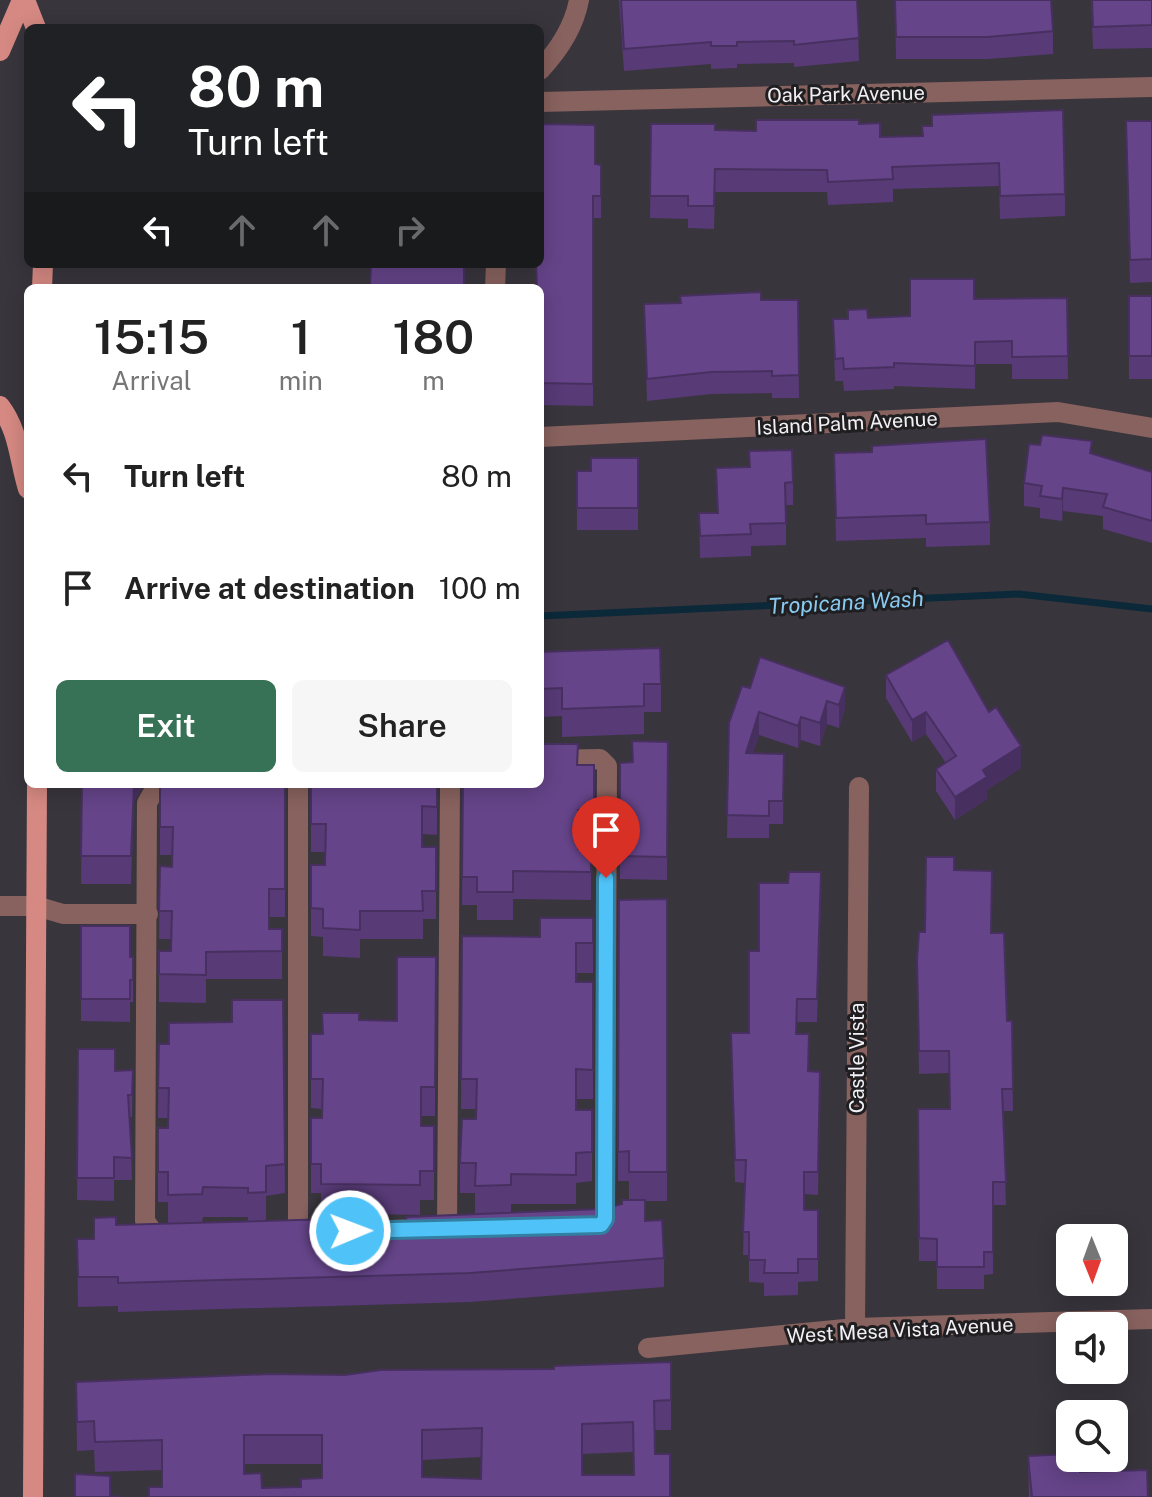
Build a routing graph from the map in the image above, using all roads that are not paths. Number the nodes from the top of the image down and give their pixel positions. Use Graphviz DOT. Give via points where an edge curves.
graph roads {
  1 [pos="23,0"];
  2 [pos="579,0"];
  3 [pos="34,24"];
  4 [pos="0,51"];
  5 [pos="544,66"];
  6 [pos="1152,87"];
  7 [pos="544,102"];
  8 [pos="0,406"];
  9 [pos="1152,428"];
  10 [pos="544,437"];
  11 [pos="24,475"];
  12 [pos="544,760"];
  13 [pos="859,787"];
  14 [pos="37,788"];
  15 [pos="156,788"];
  16 [pos="298,788"];
  17 [pos="450,788"];
  18 [pos="0,906"];
  19 [pos="36,906"];
  20 [pos="148,914"];
  21 [pos="572,1226"];
  22 [pos="447,1228"];
  23 [pos="473,1228"];
  24 [pos="184,1237"];
  25 [pos="1152,1319"];
  26 [pos="855,1328"];
  27 [pos="648,1348"];
  28 [pos="33,1497"];
  1 -- 3 [label="main road"];
  1 -- 4 [label="main road"];
  2 -- 5 [label="street" via="576,17"];
  6 -- 7 [label="street, Oak Park Avenue"];
  8 -- 11 [label="main road" via="15,429"];
  9 -- 10 [label="street, Island Palm Avenue" via="1058,412"];
  12 -- 21 [label="street" via="600,759 607,766 605,1219 601,1225"];
  13 -- 26 [label="street, Castle Vista"];
  14 -- 19 [label="main road"];
  15 -- 20 [label="street" via="147,803"];
  16 -- 22 [label="street" via="306,1232"];
  17 -- 22 [label="street"];
  18 -- 19 [label="street"];
  19 -- 20 [label="street" via="63,914"];
  19 -- 28 [label="main road"];
  20 -- 24 [label="street" via="145,1221 157,1238"];
  22 -- 23 [label="street"];
  25 -- 26 [label="street, West Mesa Vista Avenue"];
  26 -- 27 [label="street, West Mesa Vista Avenue"];
}
